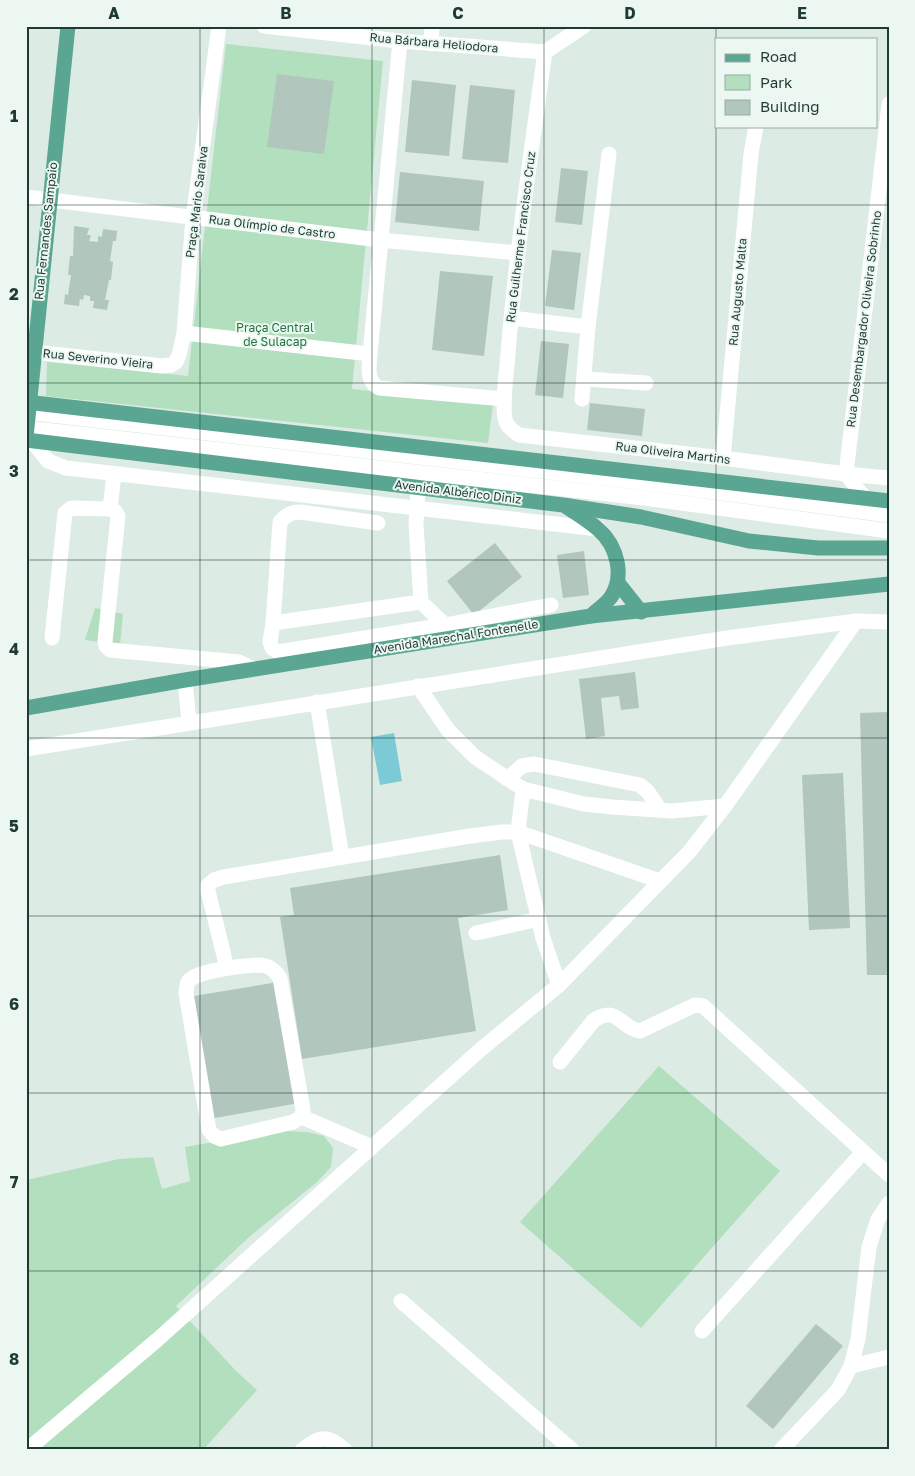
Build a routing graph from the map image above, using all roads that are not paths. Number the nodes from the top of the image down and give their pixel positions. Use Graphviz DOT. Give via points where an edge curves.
graph roads {
  1 [pos="68,26"];
  2 [pos="219,26"];
  3 [pos="264,26"];
  4 [pos="432,26"];
  5 [pos="584,26"];
  6 [pos="317,29"];
  7 [pos="400,41"];
  8 [pos="431,44"];
  9 [pos="545,52"];
  10 [pos="889,104"];
  11 [pos="756,128"];
  12 [pos="609,154"];
  13 [pos="26,198"];
  14 [pos="49,201"];
  15 [pos="193,218"];
  16 [pos="380,240"];
  17 [pos="518,253"];
  18 [pos="511,318"];
  19 [pos="588,327"];
  20 [pos="184,333"];
  21 [pos="34,352"];
  22 [pos="370,354"];
  23 [pos="162,366"];
  24 [pos="29,379"];
  25 [pos="585,379"];
  26 [pos="646,384"];
  27 [pos="504,399"];
  28 [pos="582,399"];
  29 [pos="28,407"];
  30 [pos="506,421"];
  31 [pos="27,435"];
  32 [pos="723,458"];
  33 [pos="114,474"];
  34 [pos="846,474"];
  35 [pos="889,478"];
  36 [pos="418,487"];
  37 [pos="864,497"];
  38 [pos="889,501"];
  39 [pos="564,504"];
  40 [pos="110,509"];
  41 [pos="417,510"];
  42 [pos="889,515"];
  43 [pos="378,523"];
  44 [pos="598,529"];
  45 [pos="889,531"];
  46 [pos="889,548"];
  47 [pos="618,583"];
  48 [pos="889,584"];
  49 [pos="421,602"];
  50 [pos="552,605"];
  51 [pos="642,612"];
  52 [pos="591,616"];
  53 [pos="856,621"];
  54 [pos="889,622"];
  55 [pos="273,623"];
  56 [pos="444,625"];
  57 [pos="52,638"];
  58 [pos="254,669"];
  59 [pos="185,680"];
  60 [pos="418,686"];
  61 [pos="317,702"];
  62 [pos="26,708"];
  63 [pos="189,722"];
  64 [pos="26,748"];
  65 [pos="508,779"];
  66 [pos="523,788"];
  67 [pos="725,806"];
  68 [pos="660,810"];
  69 [pos="518,832"];
  70 [pos="342,857"];
  71 [pos="660,881"];
  72 [pos="539,919"];
  73 [pos="476,933"];
  74 [pos="228,968"];
  75 [pos="559,984"];
  76 [pos="560,1062"];
  77 [pos="302,1117"];
  78 [pos="372,1147"];
  79 [pos="863,1152"];
  80 [pos="889,1175"];
  81 [pos="889,1203"];
  82 [pos="401,1300"];
  83 [pos="702,1331"];
  84 [pos="889,1357"];
  85 [pos="851,1366"];
  86 [pos="791,1447"];
  87 [pos="27,1450"];
  88 [pos="302,1450"];
  89 [pos="345,1450"];
  90 [pos="572,1450"];
  1 -- 14 [label="main road, Rua Fernandes Sampaio"];
  2 -- 15 [label="street, Praça Mario Saraiva"];
  3 -- 6 [label="street, Rua Bárbara Heliodora"];
  4 -- 8 [label="street"];
  5 -- 9 [label="street"];
  6 -- 7 [label="street, Rua Bárbara Heliodora"];
  7 -- 8 [label="street, Rua Bárbara Heliodora"];
  7 -- 16 [label="street"];
  8 -- 9 [label="street, Rua Bárbara Heliodora"];
  9 -- 17 [label="street, Rua Guilherme Francisco Cruz"];
  10 -- 34 [label="street, Rua Desembargador Oliveira Sobrinho"];
  11 -- 32 [label="street, Rua Augusto Malta"];
  12 -- 19 [label="street"];
  13 -- 14 [label="street, Rua Olímpio de Castro"];
  14 -- 15 [label="street, Rua Olímpio de Castro"];
  14 -- 21 [label="main road, Rua Fernandes Sampaio"];
  15 -- 16 [label="street, Rua Olímpio de Castro"];
  15 -- 20 [label="street, Praça Mario Saraiva"];
  16 -- 17 [label="street, Rua Olímpio de Castro"];
  16 -- 22 [label="street"];
  17 -- 18 [label="street, Rua Guilherme Francisco Cruz"];
  18 -- 19 [label="street"];
  18 -- 27 [label="street, Rua Guilherme Francisco Cruz"];
  19 -- 25 [label="street"];
  20 -- 22 [label="street"];
  20 -- 23 [label="street, Praça Mario Saraiva" via="176,362"];
  21 -- 23 [label="street, Rua Severino Vieira"];
  21 -- 24 [label="main road, Rua Fernandes Sampaio"];
  22 -- 27 [label="street" via="370,380 380,388"];
  24 -- 29 [label="main road, Rua Fernandes Sampaio"];
  25 -- 26 [label="street"];
  25 -- 28 [label="street"];
  27 -- 30 [label="street, Rua Guilherme Francisco Cruz"];
  29 -- 31 [label="main road, Rua Fernandes Sampaio"];
  29 -- 37 [label="main road"];
  29 -- 42 [label="street"];
  30 -- 32 [label="street, Rua Oliveira Martins" via="520,435"];
  31 -- 33 [label="street" via="48,461 66,468"];
  31 -- 36 [label="main road, Avenida Albérico Diniz"];
  31 -- 45 [label="street" via="644,498"];
  32 -- 34 [label="street, Rua Oliveira Martins"];
  33 -- 40 [label="street"];
  33 -- 41 [label="street"];
  34 -- 35 [label="street, Rua Oliveira Martins"];
  34 -- 37 [label="street"];
  36 -- 39 [label="main road, Avenida Albérico Diniz"];
  36 -- 41 [label="street"];
  37 -- 38 [label="main road"];
  39 -- 44 [label="main road"];
  39 -- 46 [label="main road, Avenida Albérico Diniz" via="749,541 818,548"];
  40 -- 57 [label="street" via="71,508 65,513"];
  40 -- 58 [label="street" via="115,510 118,516 106,646 114,652 239,662"];
  41 -- 44 [label="street"];
  41 -- 49 [label="street"];
  43 -- 55 [label="street" via="300,512 285,516 280,522"];
  44 -- 47 [label="main road" via="615,554"];
  47 -- 51 [label="main road"];
  47 -- 52 [label="main road" via="610,598"];
  48 -- 51 [label="main road, Avenida Marechal Fontenelle"];
  49 -- 55 [label="street"];
  49 -- 56 [label="street"];
  50 -- 56 [label="street"];
  51 -- 52 [label="main road, Avenida Marechal Fontenelle"];
  52 -- 58 [label="main road, Avenida Marechal Fontenelle"];
  53 -- 54 [label="street"];
  53 -- 60 [label="street"];
  53 -- 67 [label="street"];
  55 -- 56 [label="street" via="270,642 278,652"];
  58 -- 59 [label="main road, Avenida Marechal Fontenelle"];
  59 -- 62 [label="main road, Avenida Marechal Fontenelle"];
  59 -- 63 [label="street"];
  60 -- 61 [label="street"];
  60 -- 65 [label="street" via="448,730 475,757"];
  61 -- 63 [label="street"];
  61 -- 70 [label="street"];
  63 -- 64 [label="street"];
  65 -- 66 [label="street"];
  65 -- 68 [label="street" via="522,766 534,764 640,785"];
  66 -- 68 [label="street" via="594,805"];
  66 -- 69 [label="street"];
  67 -- 68 [label="street"];
  67 -- 71 [label="street" via="690,851"];
  69 -- 70 [label="street" via="470,836"];
  69 -- 71 [label="street"];
  69 -- 72 [label="street"];
  70 -- 74 [label="street" via="224,876 208,884"];
  71 -- 75 [label="street"];
  72 -- 73 [label="street"];
  72 -- 75 [label="street"];
  74 -- 77 [label="street" via="267,965 280,978"];
  74 -- 77 [label="street" via="192,978 187,983 209,1130 221,1139"];
  75 -- 78 [label="street"];
  76 -- 79 [label="street" via="594,1020 601,1016 618,1017 640,1031 695,1005 703,1006"];
  77 -- 78 [label="street"];
  78 -- 87 [label="street" via="157,1340"];
  79 -- 80 [label="street"];
  79 -- 83 [label="street"];
  81 -- 85 [label="street" via="878,1218 869,1247 858,1339"];
  82 -- 90 [label="street"];
  84 -- 85 [label="street"];
  85 -- 86 [label="street" via="838,1390"];
  88 -- 89 [label="street" via="315,1440 325,1438"];
}
